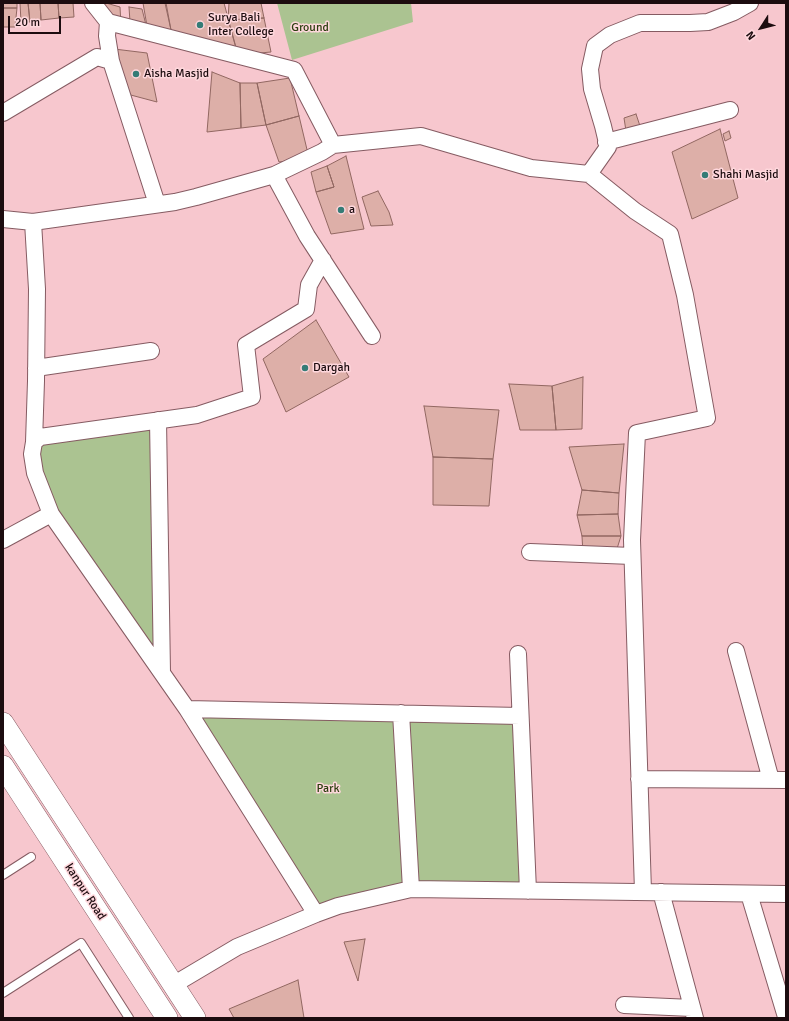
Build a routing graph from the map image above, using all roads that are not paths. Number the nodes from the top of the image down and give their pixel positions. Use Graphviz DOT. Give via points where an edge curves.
graph roads {
  1 [pos="93,3"];
  2 [pos="750,3"];
  3 [pos="108,22"];
  4 [pos="111,61"];
  5 [pos="730,110"];
  6 [pos="3,113"];
  7 [pos="606,142"];
  8 [pos="333,145"];
  9 [pos="589,174"];
  10 [pos="274,175"];
  11 [pos="157,204"];
  12 [pos="3,219"];
  13 [pos="33,222"];
  14 [pos="323,260"];
  15 [pos="372,336"];
  16 [pos="151,351"];
  17 [pos="36,368"];
  18 [pos="158,420"];
  19 [pos="34,442"];
  20 [pos="51,514"];
  21 [pos="3,540"];
  22 [pos="530,552"];
  23 [pos="632,556"];
  24 [pos="736,651"];
  25 [pos="518,654"];
  26 [pos="162,673"];
  27 [pos="187,709"];
  28 [pos="401,713"];
  29 [pos="520,716"];
  30 [pos="3,723"];
  31 [pos="3,766"];
  32 [pos="639,779"];
  33 [pos="779,780"];
  34 [pos="31,857"];
  35 [pos="3,875"];
  36 [pos="411,889"];
  37 [pos="528,890"];
  38 [pos="643,892"];
  39 [pos="661,892"];
  40 [pos="749,894"];
  41 [pos="786,894"];
  42 [pos="316,914"];
  43 [pos="168,976"];
  44 [pos="143,981"];
  45 [pos="3,994"];
  46 [pos="624,1005"];
  47 [pos="694,1013"];
  48 [pos="786,1017"];
  49 [pos="129,1018"];
  50 [pos="167,1018"];
  51 [pos="195,1018"];
  1 -- 3 [label="street"];
  2 -- 7 [label="street" via="708,22 640,23 610,35 595,46 590,69 592,88"];
  3 -- 4 [label="street" via="107,36"];
  3 -- 8 [label="street" via="294,70"];
  4 -- 6 [label="street" via="97,57"];
  4 -- 11 [label="street"];
  5 -- 7 [label="street"];
  7 -- 9 [label="street" via="608,147"];
  8 -- 9 [label="street" via="422,136 531,168"];
  8 -- 10 [label="street"];
  9 -- 23 [label="street" via="635,211 670,234 685,295 707,418 637,433"];
  10 -- 11 [label="street" via="196,197"];
  10 -- 14 [label="street"];
  11 -- 13 [label="street"];
  12 -- 13 [label="street"];
  13 -- 17 [label="street" via="37,289"];
  14 -- 15 [label="street"];
  14 -- 18 [label="street" via="309,285 306,309 246,345 252,397 197,415"];
  16 -- 17 [label="street"];
  17 -- 19 [label="street"];
  18 -- 19 [label="street" via="40,437"];
  18 -- 26 [label="street"];
  19 -- 20 [label="street" via="34,473"];
  20 -- 21 [label="street"];
  20 -- 26 [label="street"];
  22 -- 23 [label="street"];
  23 -- 32 [label="street"];
  24 -- 33 [label="street"];
  25 -- 29 [label="street"];
  26 -- 27 [label="street"];
  27 -- 28 [label="street"];
  27 -- 42 [label="street"];
  28 -- 29 [label="street"];
  28 -- 36 [label="street"];
  29 -- 37 [label="street"];
  30 -- 43 [label="street"];
  31 -- 44 [label="street, kanpur Road"];
  32 -- 33 [label="street"];
  32 -- 38 [label="street"];
  34 -- 35 [label="lane"];
  36 -- 37 [label="street"];
  36 -- 42 [label="street" via="338,906"];
  37 -- 38 [label="street"];
  38 -- 39 [label="street"];
  39 -- 40 [label="street"];
  39 -- 47 [label="street"];
  40 -- 41 [label="street"];
  40 -- 48 [label="street"];
  42 -- 43 [label="street"];
  43 -- 44 [label="street"];
  43 -- 51 [label="street"];
  44 -- 50 [label="street, kanpur Road"];
  45 -- 49 [label="lane" via="81,943"];
  46 -- 47 [label="street"];
}
